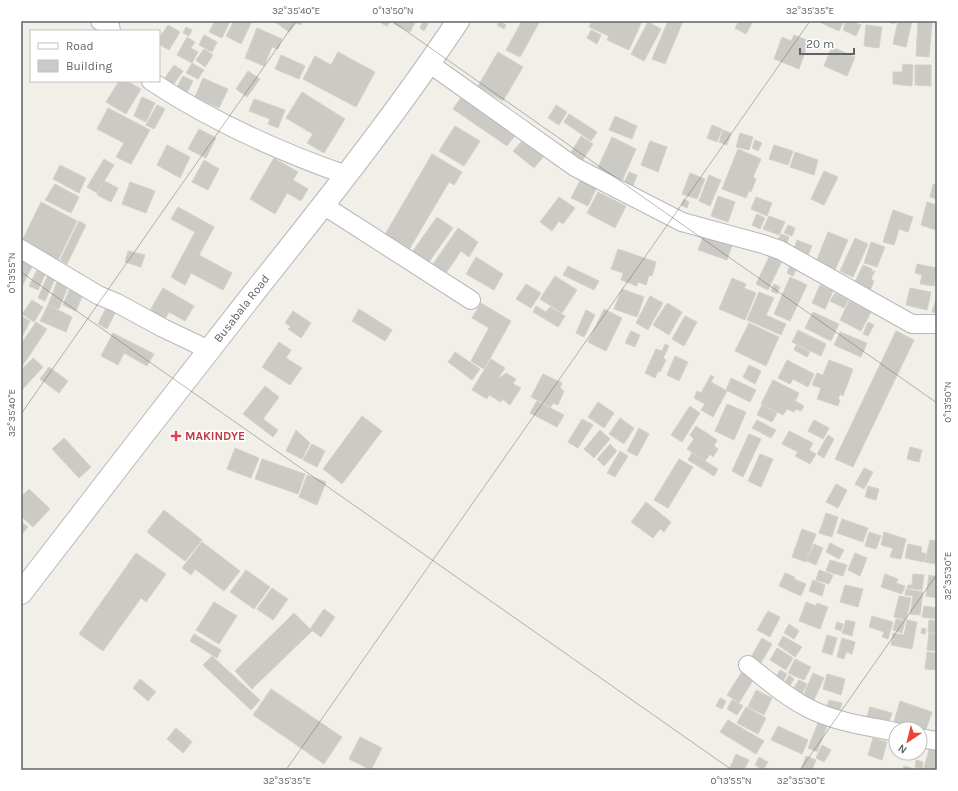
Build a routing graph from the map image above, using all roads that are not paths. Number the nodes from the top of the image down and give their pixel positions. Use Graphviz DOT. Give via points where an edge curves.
graph roads {
  1 [pos="458,21"];
  2 [pos="430,64"];
  3 [pos="153,82"];
  4 [pos="346,175"];
  5 [pos="323,205"];
  6 [pos="21,248"];
  7 [pos="471,300"];
  8 [pos="937,324"];
  9 [pos="209,350"];
  10 [pos="21,593"];
  11 [pos="748,665"];
  12 [pos="888,730"];
  1 -- 2 [label="street, Busabala Road"];
  2 -- 4 [label="street, Busabala Road"];
  2 -- 8 [label="street" via="575,167 682,222 780,250 912,324"];
  3 -- 4 [label="street" via="194,108 282,151"];
  4 -- 5 [label="street, Busabala Road"];
  5 -- 7 [label="street"];
  5 -- 9 [label="street, Busabala Road"];
  6 -- 9 [label="street" via="98,295"];
  9 -- 10 [label="street, Busabala Road"];
  11 -- 12 [label="street" via="785,694 808,708 831,717"];
}
